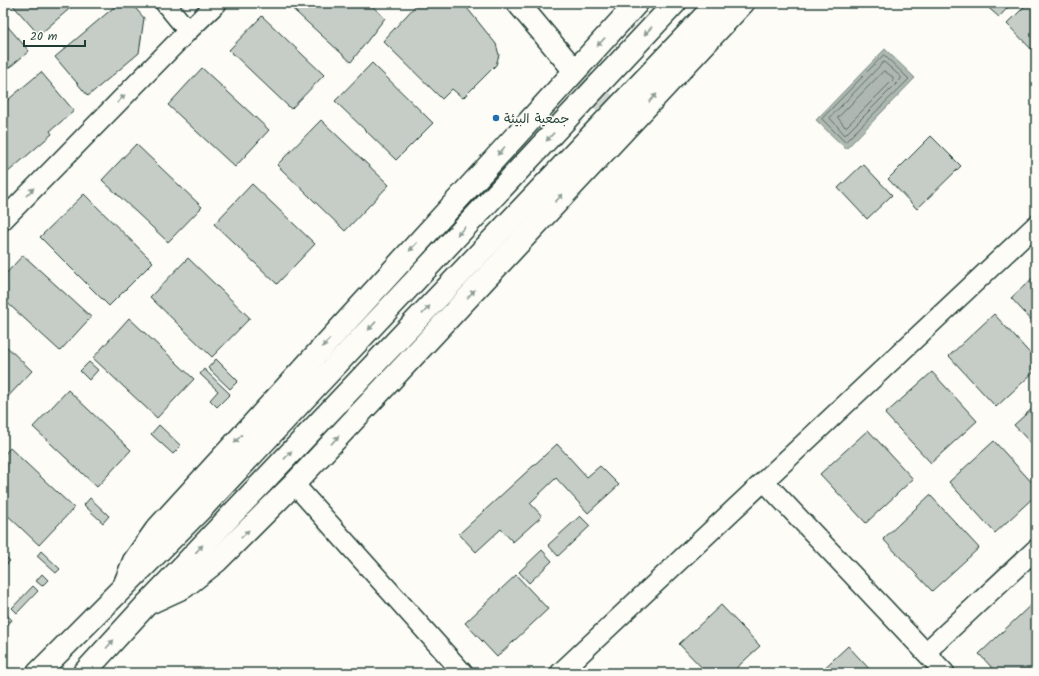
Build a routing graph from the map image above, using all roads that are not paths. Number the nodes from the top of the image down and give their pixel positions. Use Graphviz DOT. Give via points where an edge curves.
graph roads {
  1 [pos="165,3"];
  2 [pos="217,3"];
  3 [pos="518,3"];
  4 [pos="637,3"];
  5 [pos="675,3"];
  6 [pos="717,3"];
  7 [pos="743,3"];
  8 [pos="188,31"];
  9 [pos="574,70"];
  10 [pos="4,217"];
  11 [pos="1036,225"];
  12 [pos="764,481"];
  13 [pos="294,484"];
  14 [pos="1035,552"];
  15 [pos="124,586"];
  16 [pos="146,605"];
  17 [pos="926,652"];
  18 [pos="38,673"];
  19 [pos="84,673"];
  20 [pos="463,673"];
  21 [pos="560,673"];
  22 [pos="946,673"];
  1 -- 8 [label="street"];
  2 -- 8 [label="street"];
  3 -- 9 [label="main road"];
  4 -- 9 [label="main road, one-way"];
  5 -- 15 [label="main road, one-way" via="207,502"];
  16 -- 6 [label="main road, one-way"];
  13 -- 7 [label="main road, one-way"];
  10 -- 8 [label="street, one-way"];
  9 -- 15 [label="main road, one-way" via="156,530 134,560"];
  11 -- 12 [label="street"];
  12 -- 17 [label="street"];
  12 -- 21 [label="street"];
  16 -- 13 [label="main road, one-way" via="184,587 217,561"];
  13 -- 20 [label="street"];
  14 -- 17 [label="street"];
  15 -- 18 [label="main road"];
  19 -- 16 [label="main road, one-way"];
  17 -- 22 [label="street"];
}
